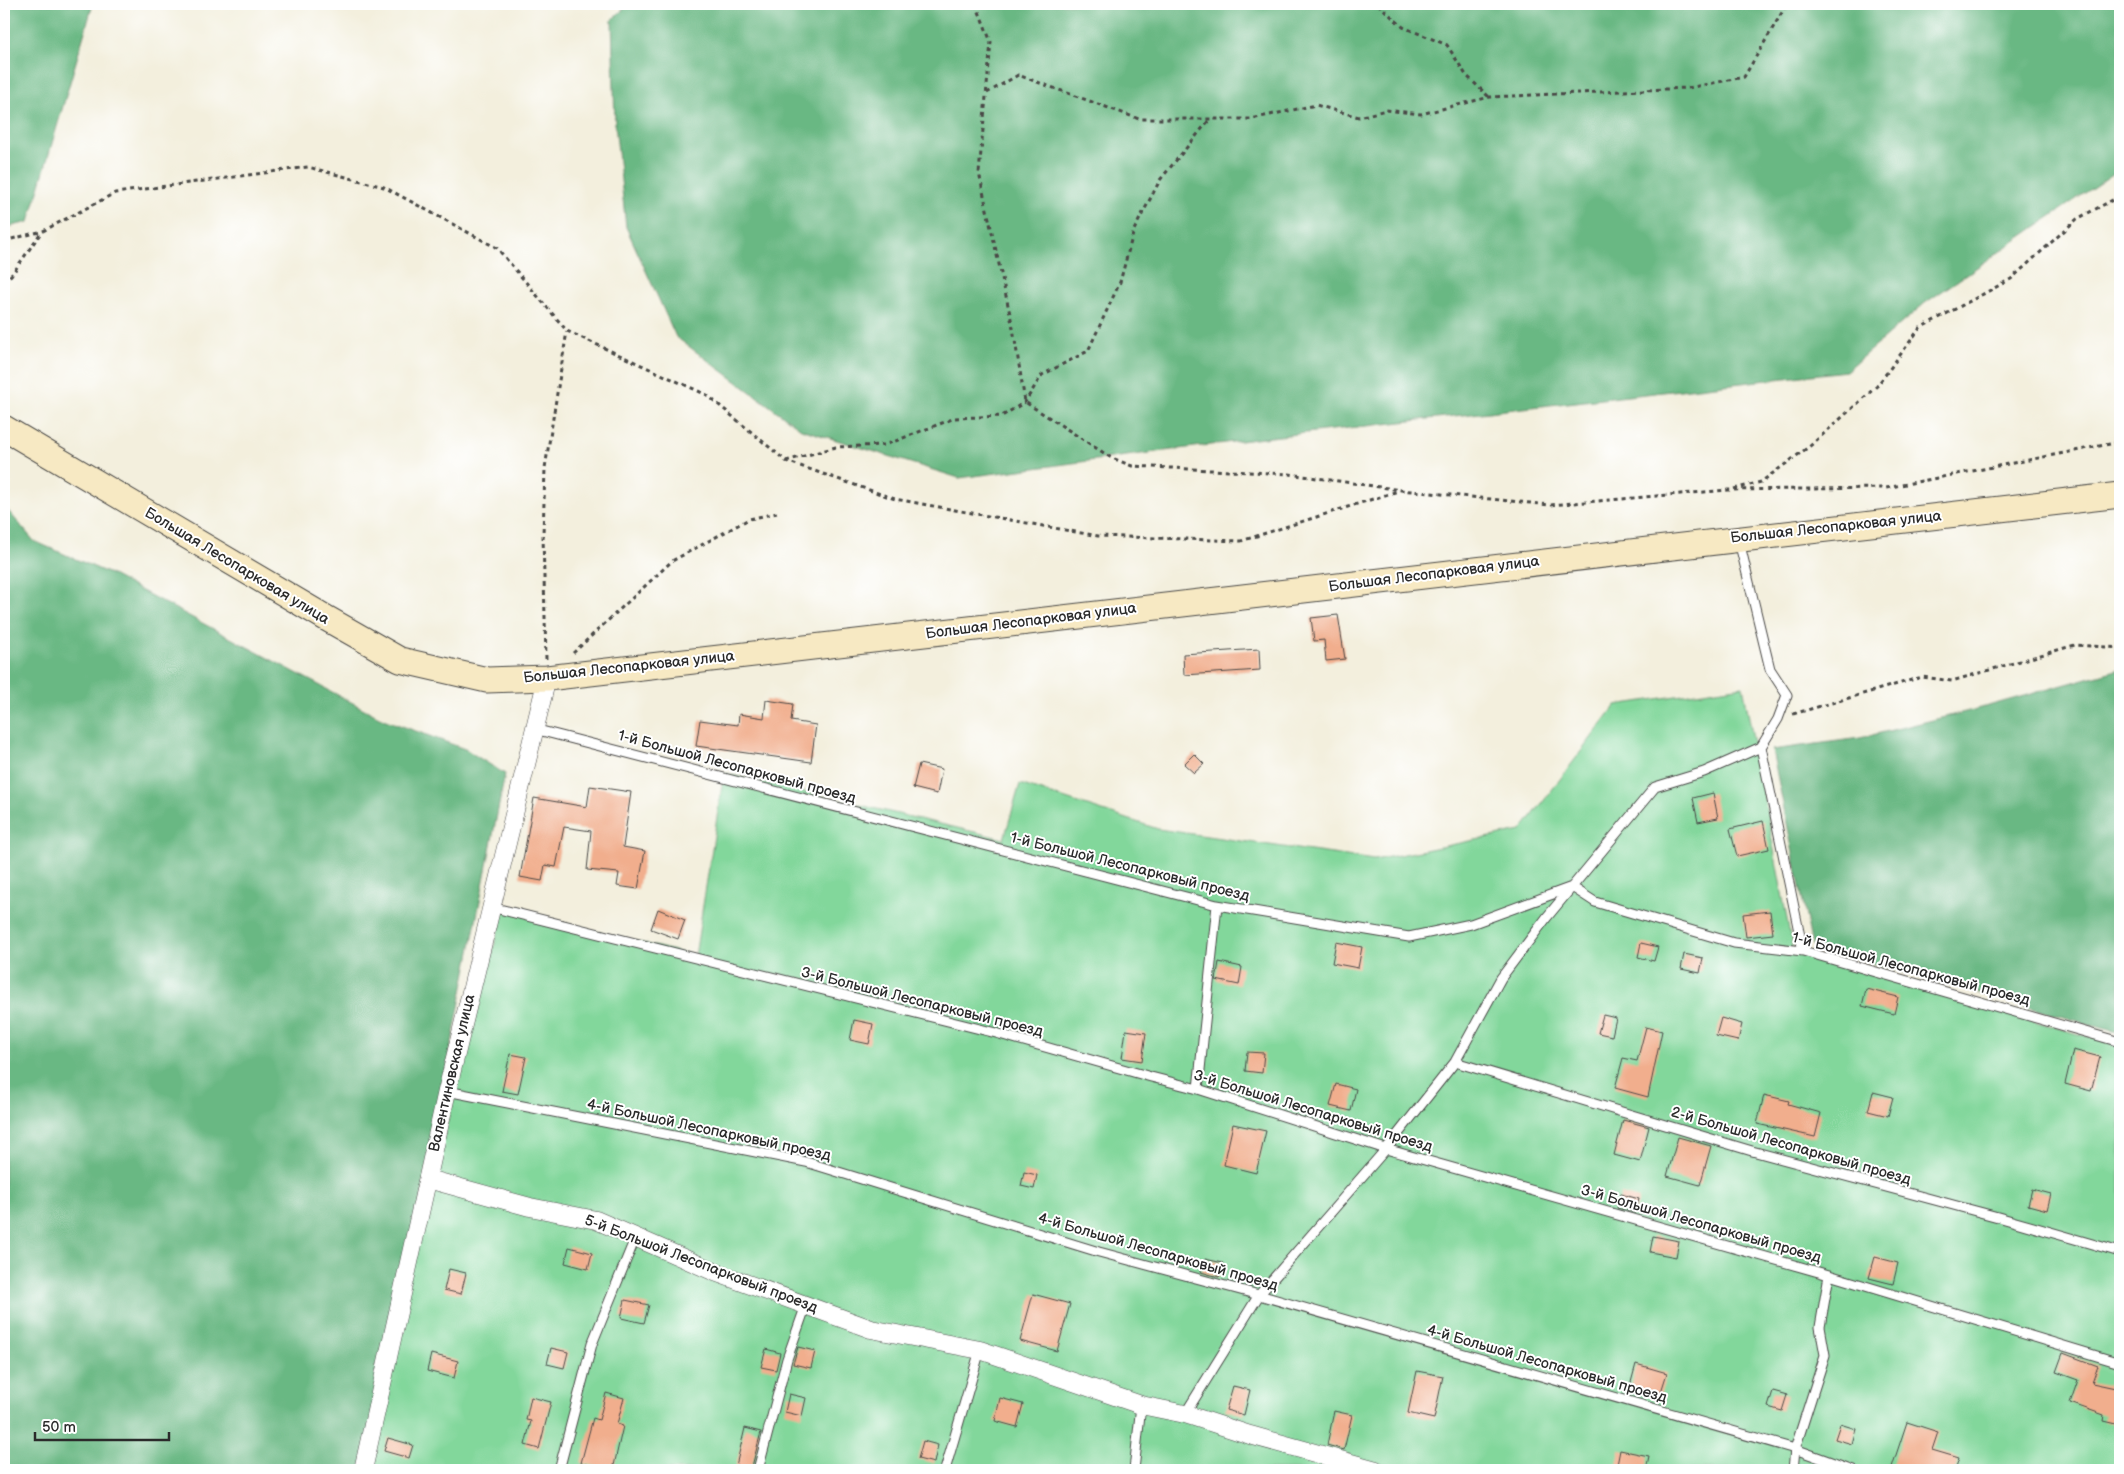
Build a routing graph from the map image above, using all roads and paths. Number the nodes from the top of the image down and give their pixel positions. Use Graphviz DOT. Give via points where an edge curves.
graph roads {
  1 [pos="976,4"];
  2 [pos="1378,4"];
  3 [pos="1787,4"];
  4 [pos="986,93"];
  5 [pos="1490,97"];
  6 [pos="1210,120"];
  7 [pos="2120,196"];
  8 [pos="43,231"];
  9 [pos="4,241"];
  10 [pos="4,282"];
  11 [pos="567,331"];
  12 [pos="1025,402"];
  13 [pos="4,428"];
  14 [pos="2120,442"];
  15 [pos="786,461"];
  16 [pos="1401,490"];
  17 [pos="1728,490"];
  18 [pos="2120,495"];
  19 [pos="777,513"];
  20 [pos="1738,538"];
  21 [pos="2120,648"];
  22 [pos="547,678"];
  23 [pos="1778,718"];
  24 [pos="534,728"];
  25 [pos="1761,747"];
  26 [pos="1572,887"];
  27 [pos="1217,906"];
  28 [pos="490,907"];
  29 [pos="1803,951"];
  30 [pos="2120,1042"];
  31 [pos="1455,1062"];
  32 [pos="1198,1089"];
  33 [pos="448,1091"];
  34 [pos="1386,1149"];
  35 [pos="428,1179"];
  36 [pos="636,1236"];
  37 [pos="2120,1252"];
  38 [pos="1829,1275"];
  39 [pos="1259,1295"];
  40 [pos="806,1305"];
  41 [pos="980,1350"];
  42 [pos="2120,1363"];
  43 [pos="1141,1405"];
  44 [pos="1185,1414"];
  45 [pos="1794,1449"];
  46 [pos="363,1470"];
  47 [pos="558,1470"];
  48 [pos="758,1470"];
  49 [pos="945,1470"];
  50 [pos="1134,1470"];
  51 [pos="1376,1470"];
  52 [pos="1793,1470"];
  53 [pos="1853,1470"];
  1 -- 4 [label="path" via="991,42"];
  2 -- 5 [label="path" via="1403,27 1447,45 1466,75"];
  3 -- 5 [label="path" via="1744,76 1688,88"];
  4 -- 6 [label="path" via="1018,76 1139,119"];
  4 -- 12 [label="path" via="979,173 1013,328"];
  5 -- 6 [label="path" via="1421,114 1386,110 1359,117 1316,105 1251,119"];
  6 -- 12 [label="path" via="1160,180 1134,230 1120,282 1088,351 1042,375"];
  7 -- 17 [label="path" via="2077,219 2011,279 1920,328 1877,386 1810,446 1761,482"];
  8 -- 9 [label="path"];
  8 -- 10 [label="path"];
  8 -- 11 [label="path" via="115,193 308,167 384,187 497,248"];
  11 -- 15 [label="path" via="707,395"];
  11 -- 22 [label="path" via="545,468 543,536"];
  12 -- 15 [label="path" via="1002,416 955,418 885,446 836,447"];
  12 -- 16 [label="path" via="1110,457 1132,466 1289,474"];
  13 -- 22 [label="main road, Большая Лесопарковая улица" via="400,660 487,680"];
  14 -- 17 [label="path" via="1886,488"];
  15 -- 16 [label="path" via="895,500 1098,536 1241,541"];
  16 -- 17 [label="path" via="1550,506"];
  18 -- 20 [label="main road, Большая Лесопарковая улица"];
  19 -- 22 [label="path" via="749,519 672,561"];
  20 -- 22 [label="main road, Большая Лесопарковая улица"];
  20 -- 23 [label="lane" via="1770,669 1787,695"];
  21 -- 23 [label="path" via="2075,645 1952,680 1922,678"];
  22 -- 24 [label="street, Валентиновская улица"];
  23 -- 25 [label="lane"];
  24 -- 27 [label="lane, 1-й Большой Лесопарковый проезд"];
  24 -- 28 [label="street, Валентиновская улица"];
  25 -- 26 [label="lane" via="1704,772 1655,787"];
  25 -- 29 [label="lane"];
  26 -- 27 [label="lane, 1-й Большой Лесопарковый проезд" via="1470,924 1409,937"];
  26 -- 29 [label="lane, 1-й Большой Лесопарковый проезд" via="1596,902 1734,943"];
  26 -- 31 [label="lane" via="1501,978"];
  27 -- 32 [label="lane"];
  28 -- 32 [label="lane, 3-й Большой Лесопарковый проезд" via="996,1032"];
  28 -- 33 [label="street, Валентиновская улица"];
  29 -- 30 [label="lane, 1-й Большой Лесопарковый проезд"];
  31 -- 34 [label="lane"];
  31 -- 37 [label="lane, 2-й Большой Лесопарковый проезд" via="1752,1151"];
  32 -- 34 [label="lane, 3-й Большой Лесопарковый проезд"];
  33 -- 35 [label="street, Валентиновская улица"];
  33 -- 39 [label="lane, 4-й Большой Лесопарковый проезд" via="806,1162 1099,1252"];
  34 -- 38 [label="lane, 3-й Большой Лесопарковый проезд"];
  34 -- 39 [label="lane"];
  35 -- 36 [label="street, 5-й Большой Лесопарковый проезд" via="530,1207 596,1220"];
  35 -- 46 [label="street, Валентиновская улица"];
  36 -- 40 [label="street, 5-й Большой Лесопарковый проезд" via="715,1272"];
  36 -- 47 [label="lane" via="592,1344"];
  38 -- 42 [label="lane, 3-й Большой Лесопарковый проезд"];
  38 -- 45 [label="lane" via="1820,1327 1825,1355"];
  39 -- 44 [label="lane"];
  39 -- 45 [label="lane, 4-й Большой Лесопарковый проезд"];
  40 -- 41 [label="street, 5-й Большой Лесопарковый проезд" via="870,1328"];
  40 -- 48 [label="lane" via="787,1359"];
  41 -- 43 [label="street, 5-й Большой Лесопарковый проезд"];
  41 -- 49 [label="lane"];
  43 -- 44 [label="street, 5-й Большой Лесопарковый проезд"];
  43 -- 50 [label="lane"];
  44 -- 51 [label="street, 5-й Большой Лесопарковый проезд"];
  45 -- 52 [label="lane"];
  45 -- 53 [label="lane, 4-й Большой Лесопарковый проезд"];
}
